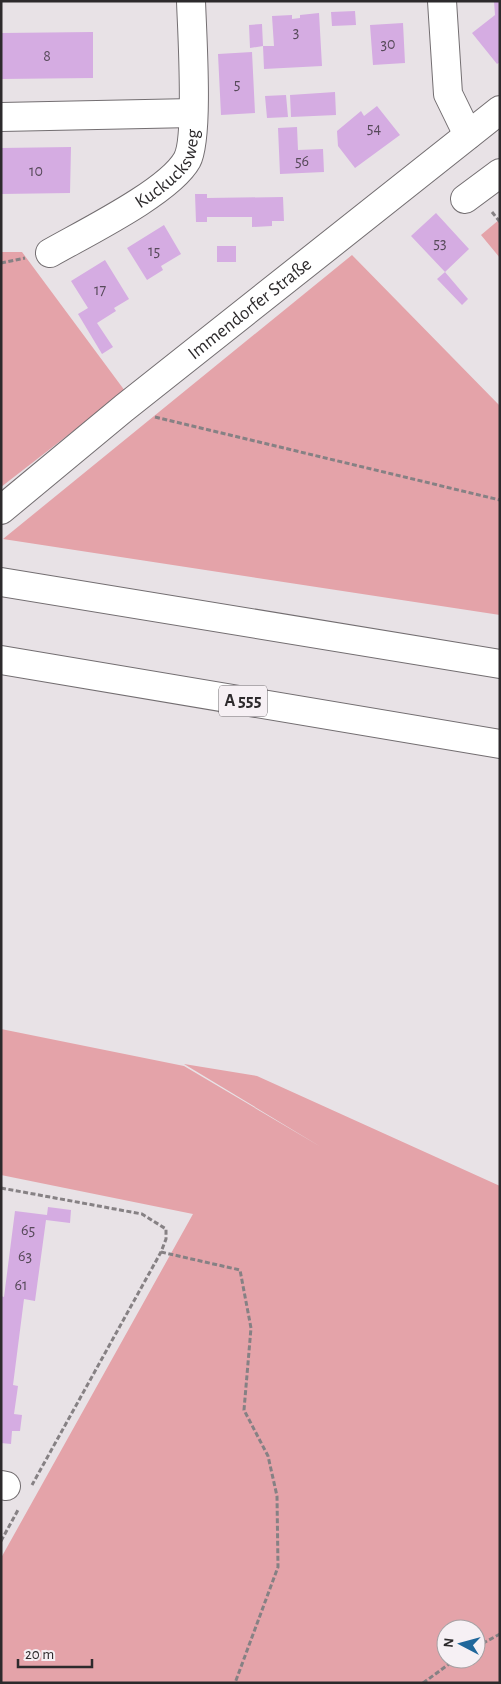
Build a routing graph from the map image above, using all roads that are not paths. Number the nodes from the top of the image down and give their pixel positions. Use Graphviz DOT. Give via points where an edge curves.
graph roads {
  1 [pos="191,1"];
  2 [pos="442,1"];
  3 [pos="500,110"];
  4 [pos="193,113"];
  5 [pos="1,116"];
  6 [pos="468,135"];
  7 [pos="500,173"];
  8 [pos="465,199"];
  9 [pos="50,253"];
  10 [pos="1,510"];
  11 [pos="9,583"];
  12 [pos="1,660"];
  13 [pos="500,664"];
  14 [pos="500,744"];
  1 -- 4 [label="main road, Kuckucksweg"];
  2 -- 6 [label="main road" via="448,94"];
  3 -- 6 [label="main road, Immendorfer Straße"];
  4 -- 5 [label="main road"];
  4 -- 9 [label="main road, Kuckucksweg" via="188,159 177,174 154,192"];
  6 -- 10 [label="main road, Immendorfer Straße" via="124,408"];
  7 -- 8 [label="main road"];
  11 -- 13 [label="main road"];
  12 -- 14 [label="main road, A 555"];
}
